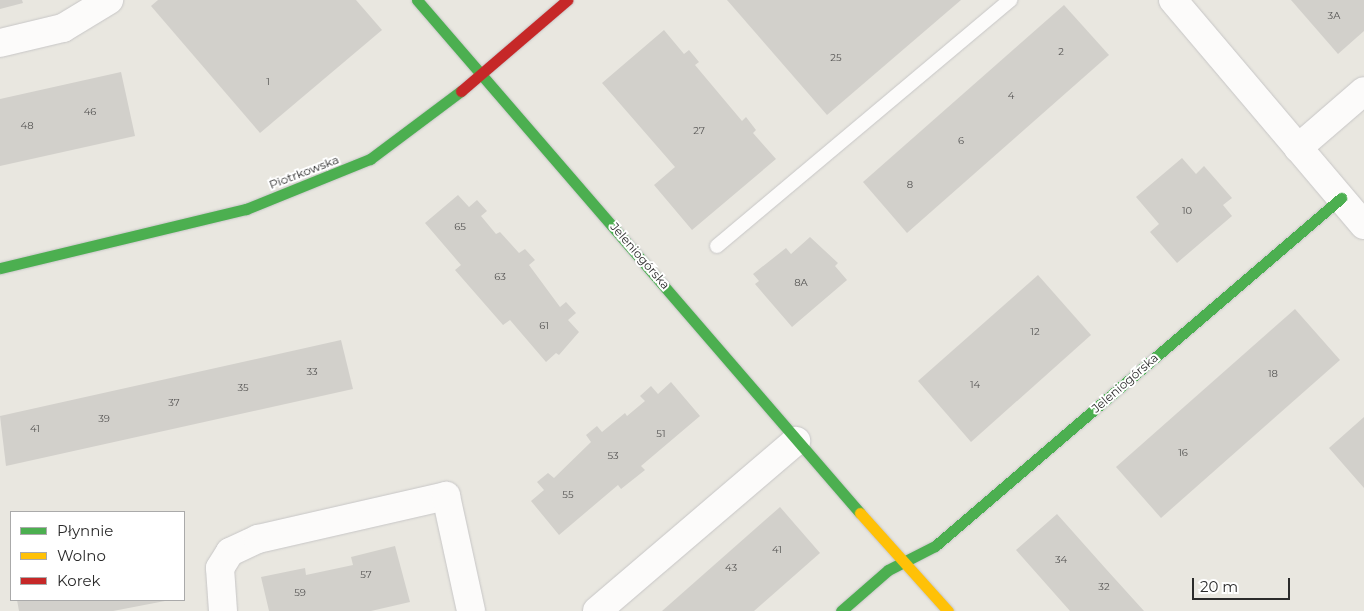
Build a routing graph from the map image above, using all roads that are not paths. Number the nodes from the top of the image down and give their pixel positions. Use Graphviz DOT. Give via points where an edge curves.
graph roads {
  1 [pos="109,0"];
  2 [pos="417,0"];
  3 [pos="567,0"];
  4 [pos="1010,0"];
  5 [pos="1173,0"];
  6 [pos="0,43"];
  7 [pos="481,74"];
  8 [pos="1364,92"];
  9 [pos="1298,148"];
  10 [pos="1341,198"];
  11 [pos="1364,225"];
  12 [pos="717,246"];
  13 [pos="0,268"];
  14 [pos="796,441"];
  15 [pos="904,562"];
  16 [pos="223,611"];
  17 [pos="471,611"];
  18 [pos="597,611"];
  19 [pos="840,611"];
  20 [pos="948,611"];
  1 -- 6 [label="street" via="63,28"];
  2 -- 7 [label="street, Jeleniogórska"];
  3 -- 7 [label="street, Piotrkowska"];
  4 -- 12 [label="lane"];
  5 -- 9 [label="street"];
  7 -- 13 [label="street, Piotrkowska" via="442,108 370,159 325,180 246,209"];
  7 -- 14 [label="street, Jeleniogórska"];
  8 -- 9 [label="street"];
  9 -- 10 [label="street"];
  10 -- 11 [label="street"];
  10 -- 15 [label="street, Jeleniogórska" via="935,546"];
  14 -- 15 [label="street, Jeleniogórska"];
  14 -- 18 [label="street"];
  15 -- 19 [label="street, Jeleniogórska" via="888,570"];
  15 -- 20 [label="street, Jeleniogórska"];
  16 -- 17 [label="street" via="220,568 230,552 258,539 446,496"];
}
